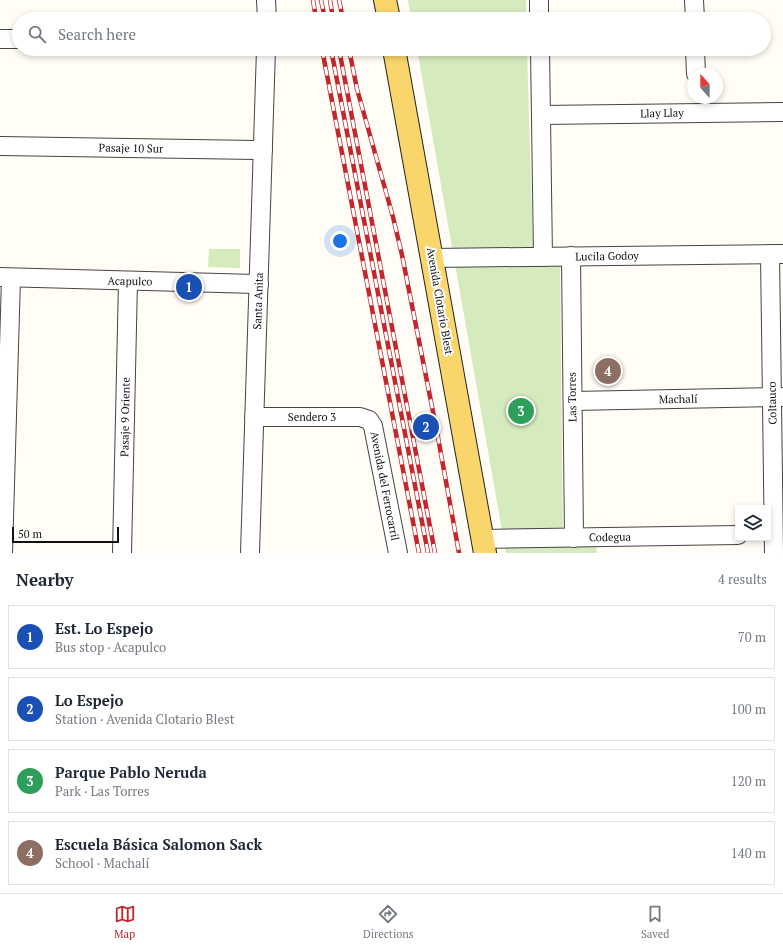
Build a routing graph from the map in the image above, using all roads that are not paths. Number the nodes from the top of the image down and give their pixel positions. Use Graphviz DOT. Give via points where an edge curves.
graph roads {
  1 [pos="266,0"];
  2 [pos="385,0"];
  3 [pos="539,0"];
  4 [pos="694,0"];
  5 [pos="267,12"];
  6 [pos="388,12"];
  7 [pos="539,12"];
  8 [pos="695,12"];
  9 [pos="0,39"];
  10 [pos="12,40"];
  11 [pos="266,56"];
  12 [pos="395,56"];
  13 [pos="540,56"];
  14 [pos="695,56"];
  15 [pos="696,68"];
  16 [pos="696,105"];
  17 [pos="783,112"];
  18 [pos="541,115"];
  19 [pos="0,146"];
  20 [pos="263,150"];
  21 [pos="776,254"];
  22 [pos="571,256"];
  23 [pos="542,257"];
  24 [pos="432,258"];
  25 [pos="5,277"];
  26 [pos="128,280"];
  27 [pos="259,284"];
  28 [pos="777,397"];
  29 [pos="572,401"];
  30 [pos="254,417"];
  31 [pos="369,420"];
  32 [pos="775,534"];
  33 [pos="735,535"];
  34 [pos="574,538"];
  35 [pos="618,545"];
  36 [pos="484,546"];
  37 [pos="3,553"];
  38 [pos="122,553"];
  39 [pos="250,553"];
  40 [pos="398,553"];
  41 [pos="774,553"];
  1 -- 5 [label="street"];
  2 -- 6 [label="main road"];
  3 -- 7 [label="street"];
  4 -- 8 [label="street"];
  9 -- 10 [label="street"];
  11 -- 20 [label="street, Santa Anita"];
  12 -- 24 [label="main road, Avenida Clotario Blest"];
  13 -- 18 [label="street"];
  14 -- 15 [label="street"];
  16 -- 17 [label="street, Llay Llay"];
  16 -- 18 [label="street, Llay Llay"];
  18 -- 23 [label="street"];
  19 -- 20 [label="street, Pasaje 10 Sur"];
  20 -- 27 [label="street, Santa Anita"];
  21 -- 22 [label="street, Lucila Godoy"];
  21 -- 28 [label="street, Coltauco"];
  22 -- 23 [label="street, Lucila Godoy"];
  22 -- 29 [label="street, Las Torres"];
  23 -- 24 [label="street, Lucila Godoy"];
  24 -- 36 [label="main road, Avenida Clotario Blest"];
  25 -- 26 [label="street, Acapulco"];
  25 -- 37 [label="street"];
  26 -- 27 [label="street, Acapulco"];
  26 -- 38 [label="street, Pasaje 9 Oriente"];
  27 -- 30 [label="street, Santa Anita"];
  28 -- 29 [label="street, Machalí"];
  28 -- 32 [label="street, Coltauco"];
  29 -- 34 [label="street, Las Torres"];
  30 -- 31 [label="street, Sendero 3" via="360,417"];
  30 -- 39 [label="street, Santa Anita"];
  31 -- 40 [label="street, Avenida del Ferrocarril" via="373,426"];
  32 -- 41 [label="street, Coltauco"];
  33 -- 35 [label="street, Codegua"];
  34 -- 35 [label="street, Codegua"];
  34 -- 36 [label="street, Codegua"];
}
